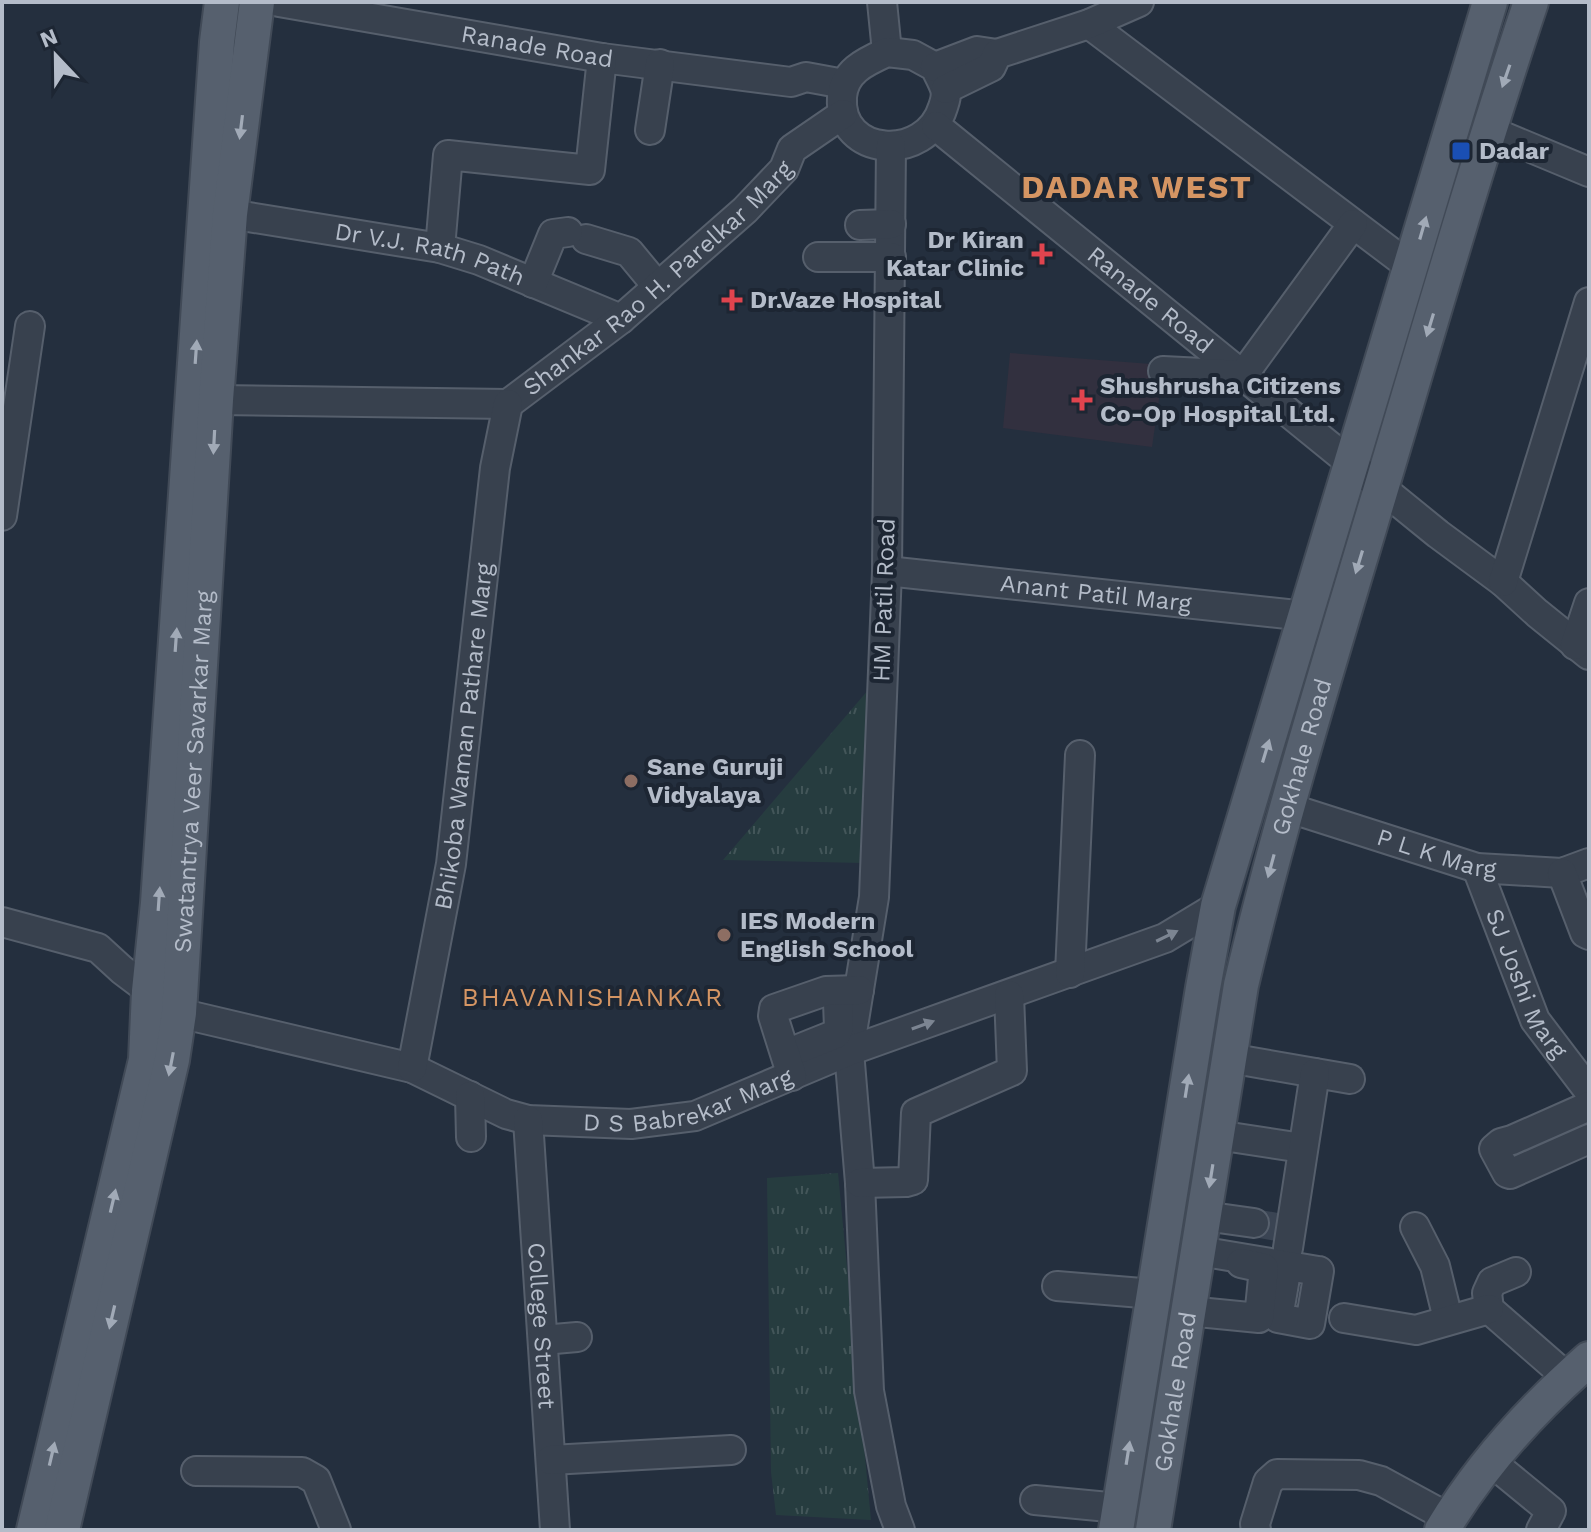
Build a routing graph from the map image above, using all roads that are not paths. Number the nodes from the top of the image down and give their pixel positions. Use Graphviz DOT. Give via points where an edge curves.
graph roads {
  1 [pos="222,2"];
  2 [pos="257,2"];
  3 [pos="279,2"];
  4 [pos="882,2"];
  5 [pos="1139,2"];
  6 [pos="1490,2"];
  7 [pos="1531,2"];
  8 [pos="1089,24"];
  9 [pos="887,52"];
  10 [pos="602,58"];
  11 [pos="940,78"];
  12 [pos="653,79"];
  13 [pos="845,107"];
  14 [pos="936,126"];
  15 [pos="650,130"];
  16 [pos="1488,130"];
  17 [pos="891,146"];
  18 [pos="1589,172"];
  19 [pos="230,214"];
  20 [pos="1353,224"];
  21 [pos="874,245"];
  22 [pos="440,248"];
  23 [pos="818,254"];
  24 [pos="1412,268"];
  25 [pos="533,283"];
  26 [pos="658,287"];
  27 [pos="1589,302"];
  28 [pos="621,319"];
  29 [pos="30,326"];
  30 [pos="1163,371"];
  31 [pos="1243,375"];
  32 [pos="216,400"];
  33 [pos="508,404"];
  34 [pos="1352,463"];
  35 [pos="1381,487"];
  36 [pos="2,516"];
  37 [pos="887,571"];
  38 [pos="1503,582"];
  39 [pos="1589,603"];
  40 [pos="1306,616"];
  41 [pos="1582,650"];
  42 [pos="1080,755"];
  43 [pos="1286,807"];
  44 [pos="1589,863"];
  45 [pos="1477,868"];
  46 [pos="1562,873"];
  47 [pos="1218,906"];
  48 [pos="2,922"];
  49 [pos="1589,935"];
  50 [pos="98,948"];
  51 [pos="169,953"];
  52 [pos="1070,973"];
  53 [pos="849,990"];
  54 [pos="149,991"];
  55 [pos="1009,995"];
  56 [pos="179,1013"];
  57 [pos="849,1051"];
  58 [pos="1229,1058"];
  59 [pos="789,1065"];
  60 [pos="412,1068"];
  61 [pos="1315,1073"];
  62 [pos="1350,1079"];
  63 [pos="470,1096"];
  64 [pos="1584,1103"];
  65 [pos="528,1120"];
  66 [pos="1217,1135"];
  67 [pos="471,1137"];
  68 [pos="1589,1139"];
  69 [pos="1302,1148"];
  70 [pos="860,1183"];
  71 [pos="1204,1216"];
  72 [pos="1415,1227"];
  73 [pos="1279,1238"];
  74 [pos="1198,1254"];
  75 [pos="1504,1268"];
  76 [pos="1057,1286"];
  77 [pos="1154,1294"];
  78 [pos="1489,1309"];
  79 [pos="1188,1311"];
  80 [pos="1344,1318"];
  81 [pos="1448,1319"];
  82 [pos="577,1337"];
  83 [pos="543,1340"];
  84 [pos="1578,1369"];
  85 [pos="731,1450"];
  86 [pos="551,1460"];
  87 [pos="1490,1461"];
  88 [pos="196,1471"];
  89 [pos="1035,1500"];
  90 [pos="1118,1519"];
  91 [pos="1446,1524"];
  92 [pos="34,1530"];
  93 [pos="62,1530"];
  94 [pos="336,1530"];
  95 [pos="555,1530"];
  96 [pos="900,1530"];
  97 [pos="1153,1530"];
  98 [pos="1256,1530"];
  99 [pos="1541,1530"];
  51 -- 1 [label="main road, Swatantrya Veer Savarkar Marg, one-way"];
  2 -- 19 [label="main road, Swatantrya Veer Savarkar Marg, one-way"];
  3 -- 10 [label="street, Ranade Road"];
  4 -- 9 [label="street"];
  5 -- 8 [label="street"];
  24 -- 6 [label="main road, Gokhale Road, one-way"];
  7 -- 16 [label="main road, Gokhale Road, one-way"];
  8 -- 11 [label="street" via="997,54 991,67"];
  8 -- 20 [label="street"];
  9 -- 11 [label="street" via="913,55"];
  9 -- 13 [label="street" via="860,64"];
  10 -- 12 [label="street, Ranade Road"];
  10 -- 22 [label="street" via="603,111 590,170 448,155"];
  11 -- 14 [label="street" via="946,96"];
  12 -- 13 [label="street, Ranade Road" via="791,82 806,77"];
  12 -- 15 [label="street"];
  13 -- 17 [label="street" via="863,139"];
  13 -- 26 [label="street, Shankar Rao H. Parelkar Marg" via="792,149 784,169 745,210"];
  14 -- 17 [label="street" via="924,136"];
  14 -- 31 [label="street, Ranade Road"];
  16 -- 18 [label="street"];
  16 -- 35 [label="main road, Gokhale Road, one-way"];
  17 -- 21 [label="street, HM Patil Road"];
  19 -- 22 [label="street, Dr V.J. Rath Path"];
  19 -- 32 [label="main road, Swatantrya Veer Savarkar Marg"];
  20 -- 24 [label="street"];
  20 -- 31 [label="street"];
  21 -- 23 [label="street"];
  21 -- 37 [label="street, HM Patil Road"];
  22 -- 25 [label="street, Dr V.J. Rath Path"];
  24 -- 34 [label="main road, Gokhale Road"];
  25 -- 26 [label="street" via="553,234 629,252"];
  25 -- 28 [label="street, Dr V.J. Rath Path"];
  26 -- 28 [label="street, Shankar Rao H. Parelkar Marg"];
  27 -- 38 [label="street"];
  28 -- 33 [label="street, Shankar Rao H. Parelkar Marg"];
  29 -- 36 [label="street"];
  30 -- 31 [label="street"];
  31 -- 34 [label="street, Ranade Road"];
  32 -- 33 [label="street, Shankar Rao H. Parelkar Marg"];
  32 -- 51 [label="main road, Swatantrya Veer Savarkar Marg, one-way" via="202,636 204,738"];
  33 -- 60 [label="street, Bhikoba Waman Pathare Marg" via="495,468 451,864"];
  34 -- 35 [label="street, Ranade Road"];
  34 -- 40 [label="main road, Gokhale Road"];
  35 -- 38 [label="street, Ranade Road"];
  35 -- 43 [label="main road, Gokhale Road, one-way"];
  37 -- 40 [label="street, Anant Patil Marg"];
  37 -- 53 [label="street, HM Patil Road" via="874,897"];
  38 -- 41 [label="street, Ranade Road"];
  39 -- 41 [label="street"];
  47 -- 40 [label="main road, Gokhale Road, one-way"];
  42 -- 52 [label="street"];
  43 -- 45 [label="street, P L K Marg"];
  43 -- 58 [label="main road, Gokhale Road, one-way" via="1241,985"];
  44 -- 46 [label="street, P L K Marg"];
  45 -- 46 [label="street, P L K Marg"];
  45 -- 64 [label="street, SJ Joshi Marg" via="1535,1020"];
  46 -- 49 [label="street"];
  52 -- 47 [label="street, D S Babrekar Marg, one-way" via="1165,938"];
  77 -- 47 [label="main road, Gokhale Road, one-way"];
  48 -- 50 [label="street"];
  50 -- 51 [label="street"];
  50 -- 54 [label="street, D S Babrekar Marg"];
  51 -- 54 [label="main road, Swatantrya Veer Savarkar Marg"];
  51 -- 56 [label="main road, Swatantrya Veer Savarkar Marg"];
  52 -- 55 [label="street, D S Babrekar Marg"];
  53 -- 57 [label="street, HM Patil Road"];
  53 -- 59 [label="street" via="837,1033"];
  53 -- 59 [label="street" via="819,992 774,1009"];
  54 -- 56 [label="street, D S Babrekar Marg"];
  92 -- 54 [label="main road, Swatantrya Veer Savarkar Marg, one-way" via="146,1060"];
  57 -- 55 [label="street, D S Babrekar Marg, one-way"];
  55 -- 70 [label="street" via="1012,1071 916,1113 913,1180"];
  56 -- 60 [label="street, D S Babrekar Marg"];
  56 -- 93 [label="main road, Swatantrya Veer Savarkar Marg, one-way"];
  57 -- 59 [label="street, D S Babrekar Marg"];
  57 -- 70 [label="street, HM Patil Road"];
  58 -- 61 [label="street"];
  58 -- 66 [label="main road, Gokhale Road"];
  59 -- 65 [label="street, D S Babrekar Marg" via="695,1116 631,1124"];
  60 -- 63 [label="street, D S Babrekar Marg"];
  61 -- 62 [label="street"];
  61 -- 69 [label="street"];
  63 -- 65 [label="street, D S Babrekar Marg"];
  63 -- 67 [label="street"];
  64 -- 68 [label="street, SJ Joshi Marg"];
  64 -- 68 [label="street" via="1494,1149 1510,1174"];
  65 -- 83 [label="street, College Street" via="521,1202"];
  66 -- 69 [label="street"];
  66 -- 71 [label="main road, Gokhale Road, one-way"];
  69 -- 73 [label="street"];
  70 -- 96 [label="street, HM Patil Road" via="869,1391"];
  71 -- 73 [label="street"];
  71 -- 74 [label="main road, Gokhale Road"];
  72 -- 81 [label="street" via="1435,1266"];
  73 -- 74 [label="street"];
  74 -- 79 [label="main road, Gokhale Road"];
  74 -- 79 [label="street" via="1264,1268 1259,1318"];
  75 -- 78 [label="street" via="1487,1293"];
  76 -- 77 [label="street"];
  90 -- 77 [label="main road, Gokhale Road, one-way"];
  78 -- 81 [label="street"];
  78 -- 84 [label="street"];
  79 -- 97 [label="main road, Gokhale Road"];
  80 -- 81 [label="street" via="1416,1330"];
  82 -- 83 [label="street"];
  83 -- 86 [label="street, College Street"];
  84 -- 87 [label="main road"];
  85 -- 86 [label="street"];
  86 -- 95 [label="street, College Street"];
  87 -- 91 [label="main road"];
  87 -- 99 [label="street" via="1551,1511"];
  88 -- 94 [label="street" via="302,1472 316,1480"];
  89 -- 90 [label="street"];
  91 -- 98 [label="street" via="1381,1481 1359,1475 1277,1474 1268,1482"];
}
